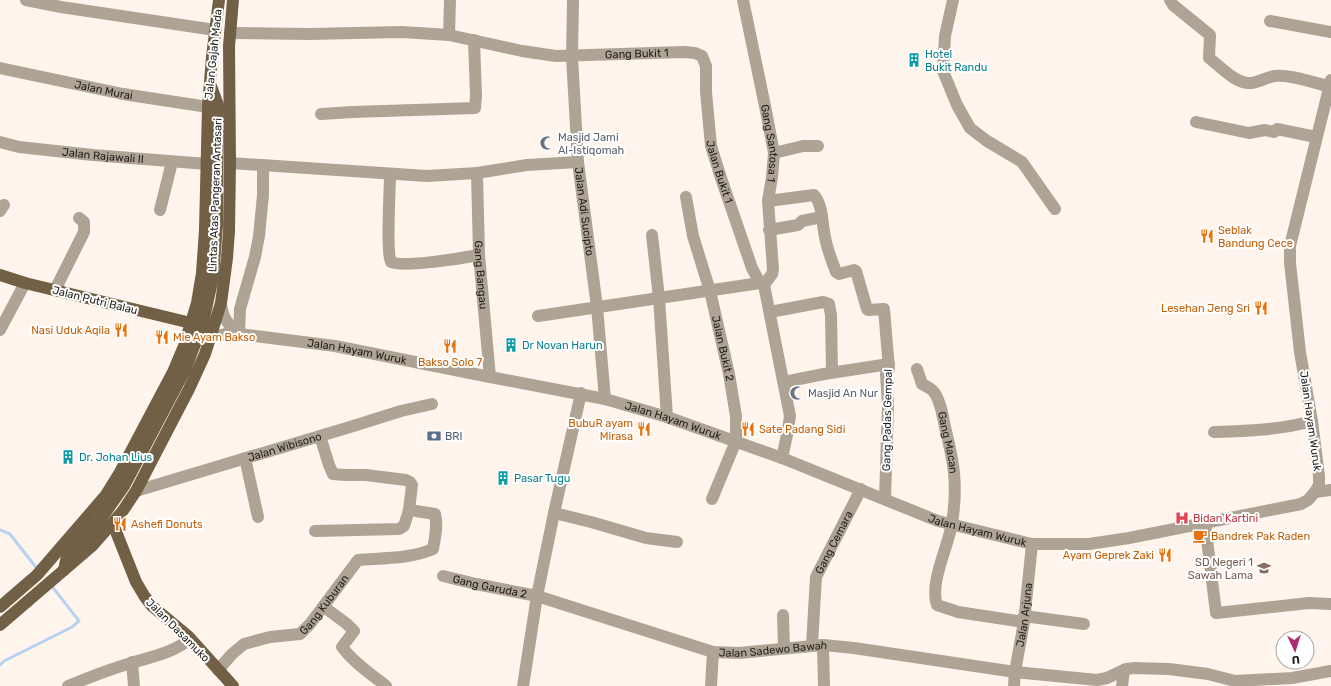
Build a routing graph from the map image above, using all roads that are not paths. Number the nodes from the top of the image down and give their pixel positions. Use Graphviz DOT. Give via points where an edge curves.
graph roads {
  1 [pos="26,0"];
  2 [pos="220,0"];
  3 [pos="234,0"];
  4 [pos="450,0"];
  5 [pos="573,0"];
  6 [pos="743,0"];
  7 [pos="953,0"];
  8 [pos="1170,0"];
  9 [pos="1270,21"];
  10 [pos="215,30"];
  11 [pos="1331,32"];
  12 [pos="230,34"];
  13 [pos="449,35"];
  14 [pos="474,40"];
  15 [pos="572,56"];
  16 [pos="702,56"];
  17 [pos="0,68"];
  18 [pos="1330,83"];
  19 [pos="229,84"];
  20 [pos="215,109"];
  21 [pos="321,114"];
  22 [pos="1196,122"];
  23 [pos="1316,137"];
  24 [pos="0,142"];
  25 [pos="818,146"];
  26 [pos="774,153"];
  27 [pos="172,162"];
  28 [pos="578,162"];
  29 [pos="230,163"];
  30 [pos="207,164"];
  31 [pos="263,165"];
  32 [pos="477,173"];
  33 [pos="390,174"];
  34 [pos="686,197"];
  35 [pos="768,201"];
  36 [pos="1054,209"];
  37 [pos="160,210"];
  38 [pos="822,217"];
  39 [pos="78,218"];
  40 [pos="769,230"];
  41 [pos="652,235"];
  42 [pos="479,255"];
  43 [pos="204,256"];
  44 [pos="227,258"];
  45 [pos="0,275"];
  46 [pos="25,283"];
  47 [pos="762,284"];
  48 [pos="200,287"];
  49 [pos="55,290"];
  50 [pos="710,291"];
  51 [pos="222,297"];
  52 [pos="659,298"];
  53 [pos="598,307"];
  54 [pos="770,312"];
  55 [pos="538,316"];
  56 [pos="191,323"];
  57 [pos="0,330"];
  58 [pos="239,334"];
  59 [pos="210,338"];
  60 [pos="889,364"];
  61 [pos="917,369"];
  62 [pos="832,372"];
  63 [pos="490,377"];
  64 [pos="784,382"];
  65 [pos="580,393"];
  66 [pos="605,399"];
  67 [pos="158,400"];
  68 [pos="432,404"];
  69 [pos="179,409"];
  70 [pos="667,417"];
  71 [pos="1312,421"];
  72 [pos="146,422"];
  73 [pos="1214,432"];
  74 [pos="166,433"];
  75 [pos="320,436"];
  76 [pos="736,441"];
  77 [pos="245,458"];
  78 [pos="782,458"];
  79 [pos="861,489"];
  80 [pos="1331,490"];
  81 [pos="136,491"];
  82 [pos="1315,492"];
  83 [pos="712,499"];
  84 [pos="885,499"];
  85 [pos="409,510"];
  86 [pos="554,513"];
  87 [pos="258,517"];
  88 [pos="1205,523"];
  89 [pos="112,524"];
  90 [pos="952,525"];
  91 [pos="315,531"];
  92 [pos="677,542"];
  93 [pos="1032,544"];
  94 [pos="69,553"];
  95 [pos="50,560"];
  96 [pos="61,574"];
  97 [pos="443,576"];
  98 [pos="537,596"];
  99 [pos="1,604"];
  100 [pos="1331,604"];
  101 [pos="324,607"];
  102 [pos="783,615"];
  103 [pos="1024,619"];
  104 [pos="1084,624"];
  105 [pos="0,625"];
  106 [pos="190,639"];
  107 [pos="818,645"];
  108 [pos="784,648"];
  109 [pos="713,652"];
  110 [pos="132,662"];
  111 [pos="218,670"];
  112 [pos="1124,670"];
  113 [pos="1331,671"];
  114 [pos="1015,672"];
  115 [pos="1260,683"];
  116 [pos="68,686"];
  117 [pos="134,686"];
  118 [pos="233,686"];
  119 [pos="386,686"];
  120 [pos="523,686"];
  121 [pos="711,686"];
  122 [pos="824,686"];
  123 [pos="1014,686"];
  124 [pos="1122,686"];
  1 -- 10 [label="street"];
  2 -- 10 [label="main road, Jalan Gajah Mada"];
  3 -- 12 [label="main road, Jalan Gajah Mada"];
  4 -- 13 [label="street"];
  5 -- 15 [label="street, Jalan Adi Sucipto"];
  6 -- 26 [label="street, Gang Santosa 1"];
  7 -- 36 [label="street" via="945,36 944,71 958,105 970,128 1022,162"];
  8 -- 18 [label="street" via="1210,35 1210,58 1241,81 1255,82 1276,76"];
  9 -- 11 [label="street"];
  10 -- 20 [label="main road, Jalan Gajah Mada" via="210,83"];
  12 -- 13 [label="street, Gang Bukit 1" via="402,32"];
  12 -- 19 [label="main road, Jalan Gajah Mada"];
  13 -- 14 [label="street, Gang Bukit 1"];
  14 -- 15 [label="street, Gang Bukit 1" via="522,51"];
  14 -- 21 [label="street" via="475,108"];
  15 -- 16 [label="street, Gang Bukit 1" via="684,52"];
  15 -- 28 [label="street, Jalan Adi Sucipto"];
  16 -- 47 [label="street, Jalan Bukit 1" via="706,66 711,146 752,268"];
  17 -- 20 [label="street, Jalan Murai" via="124,94"];
  18 -- 23 [label="street, Jalan Hayam Wuruk"];
  19 -- 20 [label="main road, Lintas Atas Pangeran Antasari"];
  19 -- 29 [label="main road, Jalan Gajah Mada"];
  20 -- 30 [label="main road, Jalan Gajah Mada"];
  20 -- 94 [label="main road, Lintas Atas Pangeran Antasari" via="217,225 211,288 200,334 185,370 124,486 100,520"];
  22 -- 23 [label="street" via="1249,133 1265,130 1274,132 1277,129"];
  23 -- 71 [label="street, Jalan Hayam Wuruk" via="1290,254 1300,352"];
  24 -- 27 [label="street, Jalan Rajawali II" via="18,147"];
  25 -- 26 [label="street" via="803,146"];
  26 -- 35 [label="street, Gang Santosa 1"];
  27 -- 30 [label="street, Jalan Rajawali II"];
  27 -- 37 [label="street"];
  28 -- 32 [label="street"];
  28 -- 53 [label="street, Jalan Adi Sucipto"];
  29 -- 31 [label="street"];
  29 -- 44 [label="main road, Jalan Gajah Mada"];
  30 -- 43 [label="main road, Jalan Gajah Mada"];
  31 -- 33 [label="street"];
  31 -- 58 [label="street" via="259,236 240,310"];
  32 -- 33 [label="street" via="427,176"];
  32 -- 42 [label="street, Gang Bangau"];
  33 -- 42 [label="street" via="391,262 430,262"];
  34 -- 50 [label="street, Jalan Bukit 2" via="693,236"];
  35 -- 38 [label="street, Gang Padas Gempal" via="814,195"];
  35 -- 40 [label="street, Gang Santosa 1"];
  38 -- 40 [label="street" via="802,221 798,225"];
  38 -- 60 [label="street, Gang Padas Gempal" via="825,237 836,272 839,274 856,271 867,309 884,309"];
  39 -- 49 [label="street" via="84,222 84,232"];
  40 -- 47 [label="street, Gang Santosa 1" via="773,269 772,274"];
  41 -- 52 [label="street"];
  42 -- 63 [label="street, Gang Bangau"];
  43 -- 44 [label="main road" via="208,266 213,269 222,266"];
  43 -- 48 [label="main road, Jalan Gajah Mada"];
  44 -- 51 [label="main road, Jalan Gajah Mada"];
  45 -- 46 [label="main road, Jalan Putri Balau"];
  46 -- 49 [label="main road, Jalan Putri Balau"];
  46 -- 57 [label="street"];
  47 -- 50 [label="street"];
  47 -- 54 [label="street, Jalan Bukit 1"];
  48 -- 51 [label="main road" via="207,279 214,278 220,282"];
  48 -- 56 [label="main road, Jalan Gajah Mada"];
  49 -- 56 [label="main road, Jalan Putri Balau"];
  50 -- 52 [label="street"];
  50 -- 76 [label="street, Jalan Bukit 2" via="729,374 736,416"];
  51 -- 58 [label="street" via="222,312 226,321"];
  51 -- 59 [label="main road, Jalan Gajah Mada"];
  52 -- 53 [label="street"];
  52 -- 70 [label="street"];
  53 -- 55 [label="street"];
  53 -- 66 [label="street, Jalan Adi Sucipto"];
  54 -- 62 [label="street" via="823,302 829,304"];
  54 -- 64 [label="street, Jalan Bukit 1"];
  56 -- 67 [label="main road, Jalan Gajah Mada" via="179,360"];
  58 -- 59 [label="street, Jalan Hayam Wuruk" via="229,333"];
  58 -- 63 [label="street, Jalan Hayam Wuruk" via="335,346"];
  59 -- 69 [label="main road, Jalan Gajah Mada"];
  60 -- 62 [label="street"];
  60 -- 84 [label="street, Gang Padas Gempal" via="886,374 888,405"];
  61 -- 90 [label="street, Gang Macan" via="922,384 933,390 940,405 949,444 956,488"];
  62 -- 64 [label="street"];
  63 -- 65 [label="street, Jalan Hayam Wuruk"];
  64 -- 78 [label="street, Jalan Bukit 1" via="790,416"];
  65 -- 66 [label="street, Jalan Hayam Wuruk"];
  65 -- 86 [label="street"];
  66 -- 70 [label="street, Jalan Hayam Wuruk"];
  67 -- 69 [label="main road" via="158,411 163,416 172,415"];
  67 -- 72 [label="main road, Jalan Gajah Mada"];
  68 -- 75 [label="street, Jalan Wibisono" via="400,411"];
  69 -- 74 [label="main road, Jalan Gajah Mada"];
  70 -- 76 [label="street, Jalan Hayam Wuruk"];
  71 -- 73 [label="street" via="1291,426"];
  71 -- 82 [label="street, Jalan Hayam Wuruk" via="1319,476 1319,485"];
  72 -- 74 [label="main road" via="154,416 162,417 167,422"];
  72 -- 95 [label="main road, Jalan Gajah Mada" via="106,495"];
  74 -- 81 [label="main road, Jalan Gajah Mada"];
  75 -- 77 [label="street, Jalan Wibisono"];
  75 -- 85 [label="street" via="333,474 366,475 410,482 412,485"];
  76 -- 78 [label="street, Jalan Hayam Wuruk"];
  76 -- 83 [label="street, Jalan Bukit 2"];
  77 -- 81 [label="street, Jalan Wibisono"];
  77 -- 87 [label="street"];
  78 -- 79 [label="street, Jalan Hayam Wuruk"];
  79 -- 84 [label="street, Jalan Hayam Wuruk"];
  79 -- 107 [label="street, Gang Cemara" via="816,577"];
  80 -- 82 [label="street"];
  81 -- 89 [label="main road, Jalan Gajah Mada"];
  82 -- 88 [label="street, Jalan Hayam Wuruk" via="1301,504"];
  84 -- 90 [label="street, Jalan Hayam Wuruk"];
  85 -- 91 [label="street" via="404,526 398,529"];
  85 -- 101 [label="street, Gang Kuburan" via="435,514 433,549 401,556 358,560"];
  86 -- 92 [label="street" via="646,538"];
  86 -- 98 [label="street"];
  88 -- 93 [label="street, Jalan Hayam Wuruk" via="1089,544"];
  88 -- 100 [label="street" via="1216,613 1309,603"];
  89 -- 96 [label="main road, Jalan Gajah Mada"];
  89 -- 106 [label="main road, Jalan Dasamuko" via="136,582 152,606"];
  90 -- 93 [label="street, Jalan Hayam Wuruk"];
  90 -- 103 [label="street, Gang Macan" via="939,567 935,589 937,606 958,612"];
  93 -- 103 [label="street, Jalan Arjuna"];
  94 -- 95 [label="main road"];
  94 -- 96 [label="main road"];
  95 -- 99 [label="main road, Jalan Gajah Mada" via="37,575"];
  96 -- 105 [label="main road, Jalan Gajah Mada"];
  97 -- 98 [label="street, Gang Garuda 2"];
  98 -- 109 [label="street, Jalan Sadewo Bawah"];
  98 -- 120 [label="street"];
  101 -- 111 [label="street, Gang Kuburan" via="300,634 270,637 244,644"];
  101 -- 119 [label="street" via="354,631 342,647 345,651"];
  102 -- 108 [label="street"];
  103 -- 104 [label="street"];
  103 -- 114 [label="street, Jalan Arjuna"];
  106 -- 110 [label="street" via="180,648"];
  106 -- 111 [label="main road, Jalan Dasamuko"];
  107 -- 108 [label="street, Jalan Sadewo Bawah"];
  107 -- 114 [label="street, Jalan Sadewo Bawah"];
  107 -- 122 [label="street, Gang Cemara"];
  108 -- 109 [label="street, Jalan Sadewo Bawah" via="738,653"];
  109 -- 121 [label="street"];
  110 -- 116 [label="street"];
  110 -- 117 [label="street"];
  111 -- 118 [label="main road, Jalan Dasamuko"];
  112 -- 114 [label="street, Jalan Sadewo Bawah" via="1097,680"];
  112 -- 115 [label="street, Jalan Sadewo Bawah" via="1169,669"];
  112 -- 124 [label="street"];
  113 -- 115 [label="street, Jalan Sadewo Bawah"];
  114 -- 123 [label="street, Jalan Arjuna"];
}
